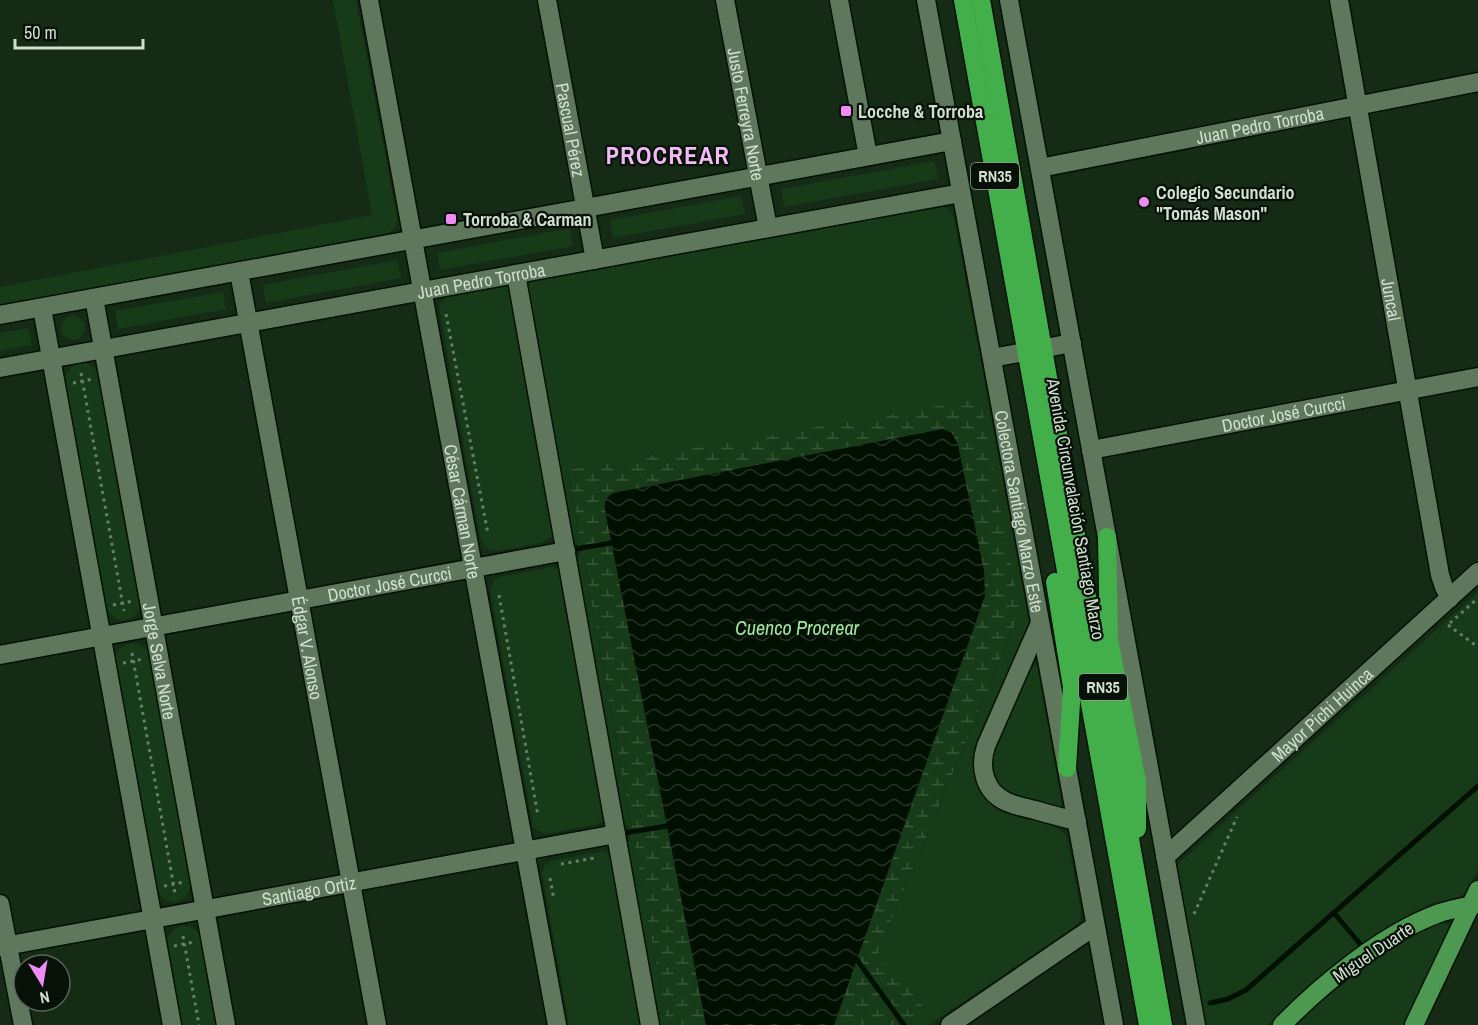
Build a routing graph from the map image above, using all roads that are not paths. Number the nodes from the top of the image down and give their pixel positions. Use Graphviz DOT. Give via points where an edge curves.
graph roads {
  1 [pos="369,0"];
  2 [pos="547,0"];
  3 [pos="725,0"];
  4 [pos="839,0"];
  5 [pos="926,0"];
  6 [pos="963,0"];
  7 [pos="981,0"];
  8 [pos="989,0"];
  9 [pos="1009,0"];
  10 [pos="1339,0"];
  11 [pos="990,51"];
  12 [pos="1478,82"];
  13 [pos="1358,106"];
  14 [pos="952,141"];
  15 [pos="868,156"];
  16 [pos="1040,168"];
  17 [pos="758,176"];
  18 [pos="961,193"];
  19 [pos="586,208"];
  20 [pos="768,228"];
  21 [pos="413,240"];
  22 [pos="595,260"];
  23 [pos="239,272"];
  24 [pos="516,274"];
  25 [pos="423,291"];
  26 [pos="94,298"];
  27 [pos="42,308"];
  28 [pos="0,315"];
  29 [pos="249,323"];
  30 [pos="1072,343"];
  31 [pos="103,350"];
  32 [pos="1035,350"];
  33 [pos="992,358"];
  34 [pos="51,359"];
  35 [pos="0,368"];
  36 [pos="1478,377"];
  37 [pos="1408,390"];
  38 [pos="1041,434"];
  39 [pos="1091,450"];
  40 [pos="1107,537"];
  41 [pos="566,551"];
  42 [pos="473,568"];
  43 [pos="1478,572"];
  44 [pos="1450,598"];
  45 [pos="300,600"];
  46 [pos="1040,623"];
  47 [pos="153,627"];
  48 [pos="102,637"];
  49 [pos="0,655"];
  50 [pos="1067,768"];
  51 [pos="1077,821"];
  52 [pos="616,834"];
  53 [pos="525,851"];
  54 [pos="1165,857"];
  55 [pos="1136,873"];
  56 [pos="351,882"];
  57 [pos="1475,900"];
  58 [pos="0,904"];
  59 [pos="205,909"];
  60 [pos="153,919"];
  61 [pos="1095,926"];
  62 [pos="4,946"];
  63 [pos="23,1025"];
  64 [pos="172,1025"];
  65 [pos="226,1025"];
  66 [pos="377,1025"];
  67 [pos="556,1025"];
  68 [pos="650,1025"];
  69 [pos="950,1025"];
  70 [pos="1114,1025"];
  71 [pos="1148,1025"];
  72 [pos="1163,1025"];
  73 [pos="1196,1025"];
  74 [pos="1282,1025"];
  75 [pos="1414,1025"];
  1 -- 21 [label="street, César Cárman Norte"];
  2 -- 19 [label="street, Pascual Pérez"];
  3 -- 17 [label="street, Justo Ferreyra Norte"];
  4 -- 15 [label="street"];
  5 -- 14 [label="street, Colectora Santiago Marzo Este"];
  6 -- 32 [label="highway, Avenida Circunvalación Santiago Marzo / RN35"];
  7 -- 11 [label="highway, Avenida Circunvalación Santiago Marzo / RN35"];
  8 -- 11 [label="highway"];
  9 -- 16 [label="street"];
  10 -- 13 [label="street, Juncal"];
  11 -- 32 [label="highway, Avenida Circunvalación Santiago Marzo / RN35"];
  12 -- 13 [label="street, Juan Pedro Torroba"];
  13 -- 16 [label="street, Juan Pedro Torroba"];
  13 -- 37 [label="street, Juncal"];
  14 -- 15 [label="street"];
  14 -- 18 [label="street, Colectora Santiago Marzo Este"];
  15 -- 17 [label="street"];
  16 -- 30 [label="street"];
  17 -- 19 [label="street"];
  17 -- 20 [label="street, Justo Ferreyra Norte"];
  18 -- 20 [label="street, Juan Pedro Torroba"];
  18 -- 33 [label="street, Colectora Santiago Marzo Este"];
  19 -- 21 [label="street"];
  19 -- 22 [label="street, Pascual Pérez"];
  20 -- 22 [label="street, Juan Pedro Torroba"];
  21 -- 23 [label="street"];
  21 -- 25 [label="street, César Cárman Norte"];
  22 -- 24 [label="street, Juan Pedro Torroba"];
  23 -- 26 [label="street"];
  23 -- 29 [label="street, Édgar V. Alonso"];
  24 -- 25 [label="street, Juan Pedro Torroba"];
  24 -- 41 [label="street"];
  25 -- 29 [label="street, Juan Pedro Torroba"];
  25 -- 42 [label="street, César Cárman Norte"];
  26 -- 27 [label="street"];
  26 -- 31 [label="street, Jorge Selva Norte"];
  27 -- 28 [label="street"];
  27 -- 34 [label="street"];
  29 -- 31 [label="street, Juan Pedro Torroba"];
  29 -- 45 [label="street, Édgar V. Alonso"];
  30 -- 32 [label="street"];
  30 -- 39 [label="street"];
  31 -- 34 [label="street, Juan Pedro Torroba"];
  31 -- 47 [label="street, Jorge Selva Norte"];
  32 -- 33 [label="street"];
  32 -- 38 [label="highway, Avenida Circunvalación Santiago Marzo / RN35"];
  32 -- 55 [label="highway, Avenida Circunvalación Santiago Marzo / RN35"];
  33 -- 46 [label="street, Colectora Santiago Marzo Este"];
  34 -- 35 [label="street, Juan Pedro Torroba"];
  34 -- 48 [label="street"];
  36 -- 37 [label="street, Doctor José Curcci"];
  37 -- 39 [label="street, Doctor José Curcci"];
  37 -- 44 [label="street, Juncal" via="1440,575"];
  38 -- 50 [label="highway" via="1047,536 1072,681"];
  38 -- 71 [label="highway, Avenida Circunvalación Santiago Marzo / RN35"];
  39 -- 40 [label="street"];
  40 -- 54 [label="street"];
  40 -- 55 [label="highway" via="1109,640 1137,780"];
  41 -- 42 [label="street, Doctor José Curcci"];
  41 -- 52 [label="street"];
  42 -- 45 [label="street, Doctor José Curcci"];
  42 -- 53 [label="street, César Cárman Norte"];
  43 -- 44 [label="street, Mayor Pichi Huinca"];
  44 -- 54 [label="street, Mayor Pichi Huinca"];
  45 -- 47 [label="street, Doctor José Curcci"];
  45 -- 56 [label="street, Édgar V. Alonso"];
  46 -- 50 [label="street, Colectora Santiago Marzo Este"];
  46 -- 51 [label="street" via="986,746 983,768 989,786 1002,800"];
  47 -- 48 [label="street, Doctor José Curcci"];
  47 -- 59 [label="street, Jorge Selva Norte"];
  48 -- 49 [label="street, Doctor José Curcci"];
  48 -- 60 [label="street"];
  50 -- 51 [label="street, Colectora Santiago Marzo Este"];
  51 -- 61 [label="street, Colectora Santiago Marzo Este"];
  52 -- 53 [label="street, Santiago Ortiz"];
  52 -- 68 [label="street"];
  53 -- 56 [label="street, Santiago Ortiz"];
  53 -- 67 [label="street, César Cárman Norte"];
  54 -- 73 [label="street"];
  55 -- 72 [label="highway, Avenida Circunvalación Santiago Marzo / RN35"];
  56 -- 59 [label="street, Santiago Ortiz"];
  56 -- 66 [label="street, Édgar V. Alonso"];
  57 -- 74 [label="main road, Miguel Duarte" via="1430,917 1384,942 1329,982"];
  57 -- 75 [label="main road"];
  58 -- 62 [label="street"];
  59 -- 60 [label="street, Santiago Ortiz"];
  59 -- 65 [label="street, Jorge Selva Norte"];
  60 -- 62 [label="street, Santiago Ortiz"];
  60 -- 64 [label="street"];
  61 -- 69 [label="street"];
  61 -- 70 [label="street, Colectora Santiago Marzo Este"];
  62 -- 63 [label="street"];
}
